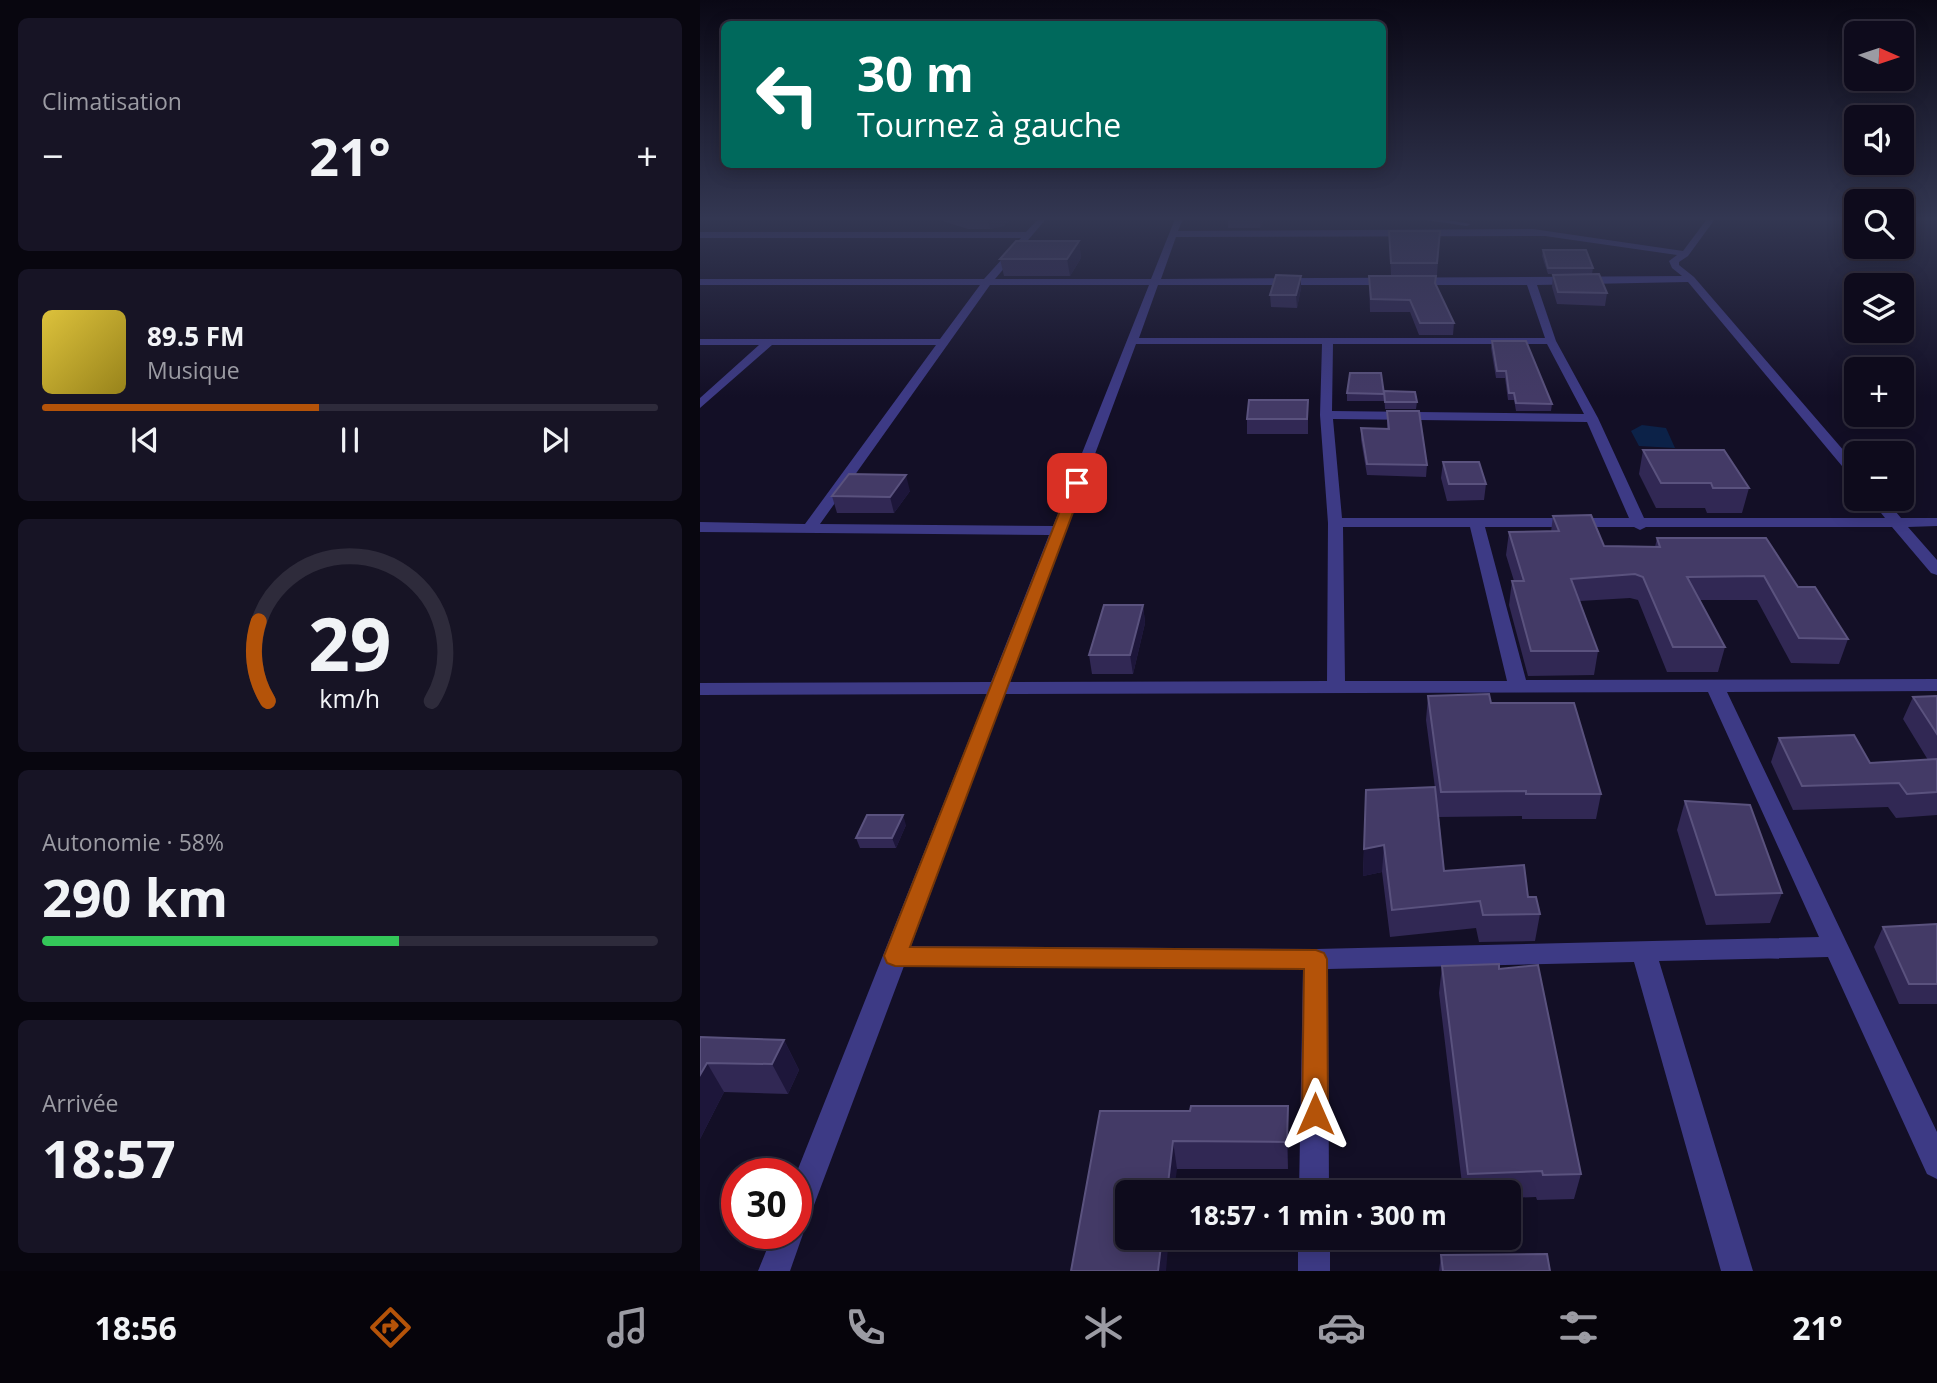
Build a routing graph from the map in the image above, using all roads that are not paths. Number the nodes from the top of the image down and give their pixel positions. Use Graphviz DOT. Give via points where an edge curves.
graph roads {
  1 [pos="990,278"];
  2 [pos="1156,278"];
  3 [pos="1691,279"];
  4 [pos="700,282"];
  5 [pos="987,282"];
  6 [pos="1155,282"];
  7 [pos="1531,282"];
  8 [pos="1132,341"];
  9 [pos="1328,341"];
  10 [pos="1551,341"];
  11 [pos="700,342"];
  12 [pos="769,342"];
  13 [pos="945,342"];
  14 [pos="700,404"];
  15 [pos="1326,415"];
  16 [pos="1592,418"];
  17 [pos="1844,460"];
  18 [pos="1887,511"];
  19 [pos="1896,522"];
  20 [pos="1335,523"];
  21 [pos="1937,523"];
  22 [pos="1477,525"];
  23 [pos="1640,525"];
  24 [pos="700,527"];
  25 [pos="809,528"];
  26 [pos="1059,531"];
  27 [pos="1937,570"];
  28 [pos="1937,685"];
  29 [pos="1715,686"];
  30 [pos="1336,687"];
  31 [pos="1518,687"];
  32 [pos="998,688"];
  33 [pos="700,689"];
  34 [pos="1836,947"];
  35 [pos="1644,952"];
  36 [pos="895,956"];
  37 [pos="1316,959"];
  38 [pos="1937,1164"];
  39 [pos="812,1171"];
  40 [pos="1314,1180"];
  41 [pos="782,1249"];
  42 [pos="1314,1250"];
  43 [pos="774,1271"];
  44 [pos="1314,1271"];
  45 [pos="1737,1271"];
  1 -- 5 [label="street"];
  2 -- 6 [label="street"];
  3 -- 7 [label="street"];
  3 -- 17 [label="street"];
  4 -- 5 [label="street"];
  5 -- 6 [label="street"];
  5 -- 13 [label="street"];
  6 -- 7 [label="street"];
  6 -- 8 [label="street"];
  7 -- 10 [label="street"];
  8 -- 9 [label="street"];
  8 -- 26 [label="street"];
  9 -- 10 [label="street"];
  9 -- 15 [label="street"];
  10 -- 16 [label="street"];
  11 -- 12 [label="street"];
  12 -- 13 [label="street"];
  12 -- 14 [label="street"];
  13 -- 25 [label="street"];
  15 -- 16 [label="street"];
  15 -- 20 [label="street"];
  16 -- 23 [label="street"];
  18 -- 19 [label="street"];
  19 -- 21 [label="street"];
  19 -- 23 [label="street"];
  19 -- 27 [label="street"];
  20 -- 22 [label="street"];
  20 -- 30 [label="street"];
  22 -- 23 [label="street"];
  22 -- 31 [label="street"];
  24 -- 25 [label="street"];
  25 -- 26 [label="street"];
  26 -- 32 [label="street"];
  28 -- 29 [label="street"];
  29 -- 31 [label="street"];
  29 -- 34 [label="street"];
  30 -- 31 [label="street"];
  30 -- 32 [label="street"];
  32 -- 33 [label="street"];
  32 -- 36 [label="street"];
  34 -- 35 [label="street"];
  34 -- 38 [label="street"];
  35 -- 37 [label="street"];
  35 -- 45 [label="street"];
  36 -- 37 [label="street"];
  36 -- 39 [label="street"];
  37 -- 40 [label="street"];
  41 -- 43 [label="street"];
  42 -- 44 [label="street"];
}
